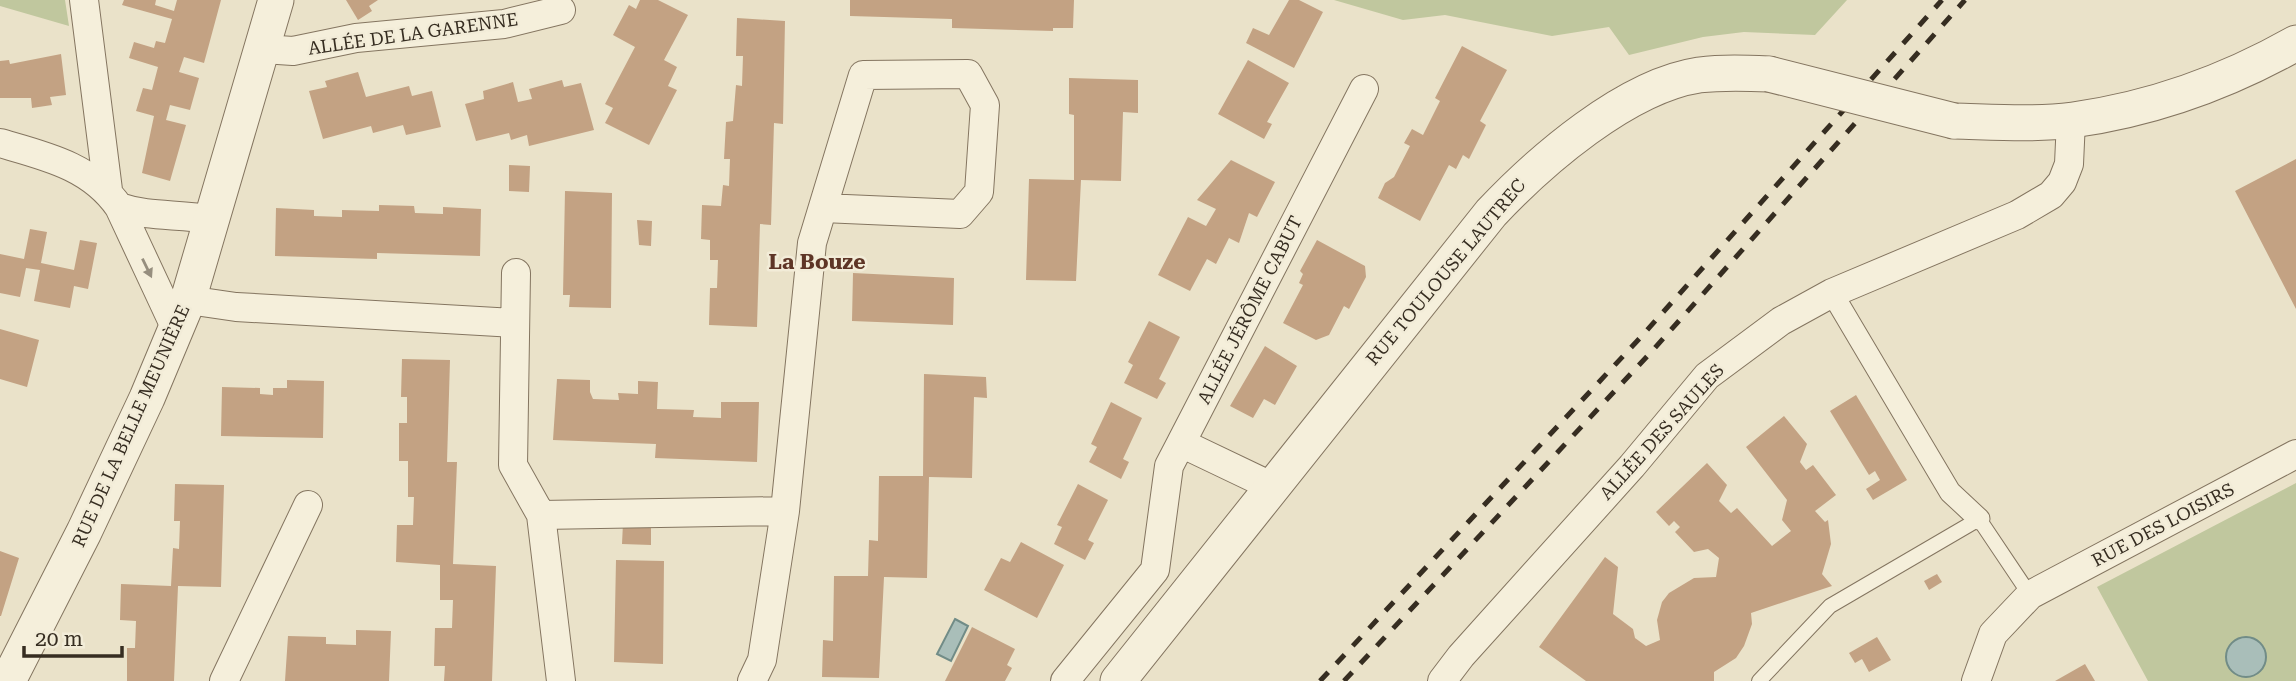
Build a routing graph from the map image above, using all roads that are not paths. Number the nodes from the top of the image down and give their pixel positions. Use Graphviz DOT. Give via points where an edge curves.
graph roads {
  1 [pos="84,0"];
  2 [pos="276,0"];
  3 [pos="561,10"];
  4 [pos="2296,43"];
  5 [pos="263,49"];
  6 [pos="1364,89"];
  7 [pos="2071,120"];
  8 [pos="0,143"];
  9 [pos="113,198"];
  10 [pos="823,208"];
  11 [pos="212,220"];
  12 [pos="516,273"];
  13 [pos="1832,293"];
  14 [pos="182,314"];
  15 [pos="515,323"];
  16 [pos="1181,443"];
  17 [pos="2296,454"];
  18 [pos="1271,486"];
  19 [pos="308,505"];
  20 [pos="785,511"];
  21 [pos="541,515"];
  22 [pos="1979,519"];
  23 [pos="2030,595"];
  24 [pos="8,681"];
  25 [pos="223,681"];
  26 [pos="561,681"];
  27 [pos="752,681"];
  28 [pos="1065,681"];
  29 [pos="1118,681"];
  30 [pos="1442,681"];
  31 [pos="1759,681"];
  32 [pos="1976,681"];
  1 -- 9 [label="street"];
  2 -- 5 [label="street, RUE DE LA BELLE MEUNIÈRE"];
  3 -- 5 [label="street, ALLÉE DE LA GARENNE" via="503,24 356,38 293,51"];
  4 -- 7 [label="street, RUE TOULOUSE LAUTREC" via="2210,85 2155,103"];
  5 -- 11 [label="street, RUE DE LA BELLE MEUNIÈRE"];
  6 -- 16 [label="street, ALLÉE JÉRÔME CABUT"];
  7 -- 13 [label="street, ALLÉE DES SAULES" via="2069,164 2051,195 2017,215"];
  7 -- 18 [label="street, RUE TOULOUSE LAUTREC, bridge" via="1954,121 1769,74 1697,75 1658,88 1623,105 1558,149 1491,213"];
  8 -- 9 [label="street" via="68,163"];
  9 -- 11 [label="street" via="159,217 187,215"];
  9 -- 14 [label="street, one-way"];
  10 -- 10 [label="street" via="960,214 979,192 985,105 968,74 863,75"];
  10 -- 20 [label="street" via="812,243"];
  11 -- 14 [label="street, RUE DE LA BELLE MEUNIÈRE"];
  12 -- 15 [label="street"];
  13 -- 22 [label="street" via="1950,492"];
  13 -- 30 [label="street, ALLÉE DES SAULES" via="1781,321 1707,376"];
  14 -- 15 [label="street" via="236,307"];
  14 -- 24 [label="street, RUE DE LA BELLE MEUNIÈRE" via="90,520"];
  15 -- 21 [label="street" via="513,465"];
  16 -- 18 [label="street"];
  16 -- 28 [label="street, ALLÉE JÉRÔME CABUT" via="1168,466 1155,570"];
  17 -- 23 [label="street, RUE DES LOISIRS"];
  18 -- 29 [label="street, RUE TOULOUSE LAUTREC"];
  19 -- 25 [label="street"];
  20 -- 21 [label="street"];
  20 -- 27 [label="street" via="762,660"];
  21 -- 26 [label="street"];
  22 -- 23 [label="lane"];
  22 -- 31 [label="lane" via="1830,606"];
  23 -- 32 [label="street, RUE DES LOISIRS" via="1993,634"];
}
